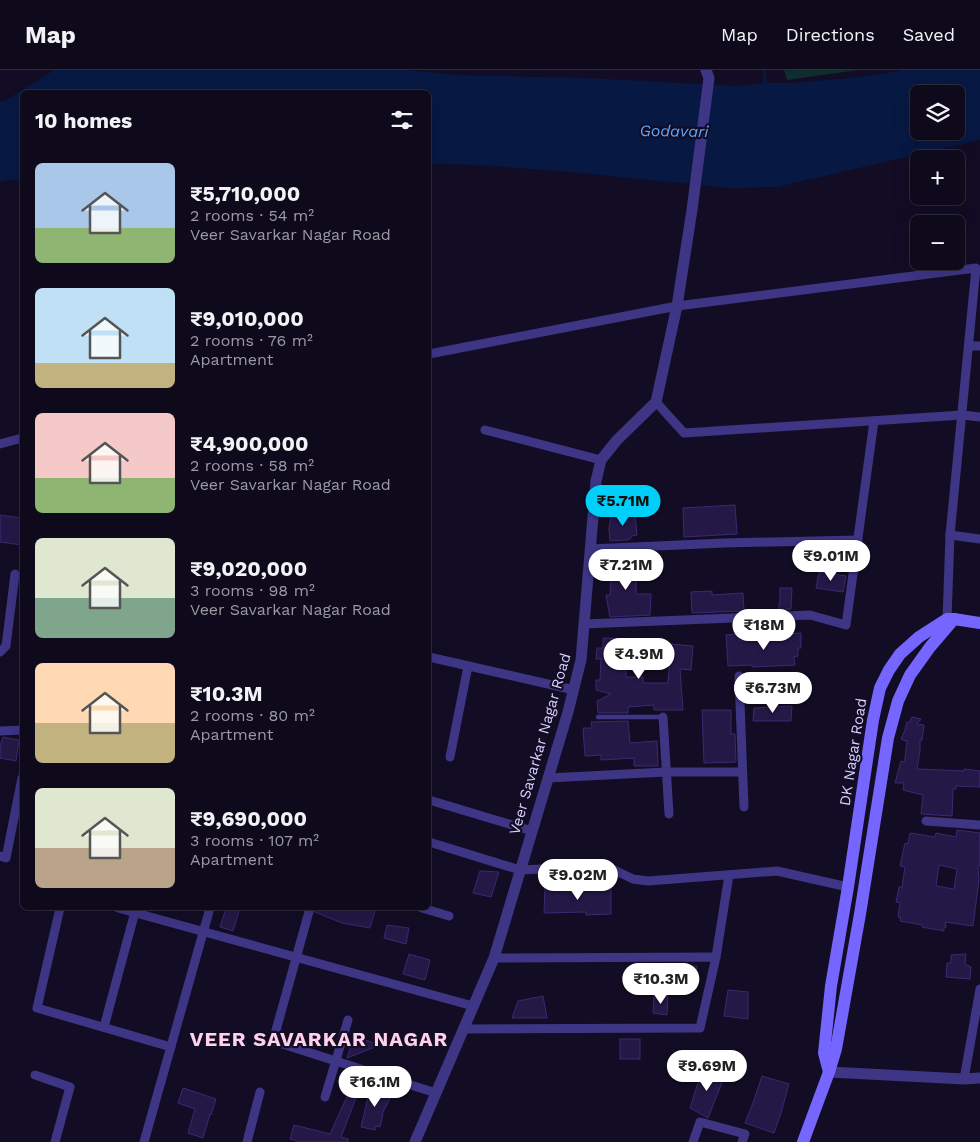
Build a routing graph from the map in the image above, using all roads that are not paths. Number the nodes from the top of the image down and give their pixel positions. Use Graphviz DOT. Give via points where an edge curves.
graph roads {
  1 [pos="708,74"];
  2 [pos="978,268"];
  3 [pos="677,306"];
  4 [pos="968,346"];
  5 [pos="980,346"];
  6 [pos="431,354"];
  7 [pos="656,402"];
  8 [pos="962,415"];
  9 [pos="980,417"];
  10 [pos="874,421"];
  11 [pos="485,430"];
  12 [pos="20,439"];
  13 [pos="0,444"];
  14 [pos="601,460"];
  15 [pos="950,535"];
  16 [pos="980,539"];
  17 [pos="858,540"];
  18 [pos="590,549"];
  19 [pos="15,574"];
  20 [pos="951,619"];
  21 [pos="980,623"];
  22 [pos="584,624"];
  23 [pos="0,652"];
  24 [pos="431,657"];
  25 [pos="468,666"];
  26 [pos="739,676"];
  27 [pos="574,690"];
  28 [pos="598,717"];
  29 [pos="663,717"];
  30 [pos="20,730"];
  31 [pos="0,731"];
  32 [pos="450,757"];
  33 [pos="666,772"];
  34 [pos="742,772"];
  35 [pos="548,778"];
  36 [pos="20,788"];
  37 [pos="431,801"];
  38 [pos="744,807"];
  39 [pos="668,814"];
  40 [pos="926,821"];
  41 [pos="980,825"];
  42 [pos="532,831"];
  43 [pos="431,843"];
  44 [pos="0,856"];
  45 [pos="520,870"];
  46 [pos="729,875"];
  47 [pos="848,887"];
  48 [pos="60,910"];
  49 [pos="135,910"];
  50 [pos="209,910"];
  51 [pos="309,910"];
  52 [pos="429,910"];
  53 [pos="449,916"];
  54 [pos="204,931"];
  55 [pos="296,957"];
  56 [pos="716,957"];
  57 [pos="494,958"];
  58 [pos="980,989"];
  59 [pos="473,1006"];
  60 [pos="348,1020"];
  61 [pos="104,1027"];
  62 [pos="463,1029"];
  63 [pos="171,1047"];
  64 [pos="336,1061"];
  65 [pos="829,1072"];
  66 [pos="35,1075"];
  67 [pos="980,1078"];
  68 [pos="964,1079"];
  69 [pos="260,1092"];
  70 [pos="436,1093"];
  71 [pos="325,1097"];
  72 [pos="55,1142"];
  73 [pos="144,1142"];
  74 [pos="247,1142"];
  75 [pos="415,1142"];
  76 [pos="693,1142"];
  77 [pos="742,1142"];
  78 [pos="803,1142"];
  1 -- 3 [label="street"];
  2 -- 3 [label="street"];
  2 -- 4 [label="street"];
  3 -- 6 [label="street"];
  3 -- 7 [label="street"];
  4 -- 5 [label="street"];
  4 -- 8 [label="street"];
  7 -- 10 [label="street" via="684,433"];
  7 -- 14 [label="street, Veer Savarkar Nagar Road"];
  8 -- 9 [label="street"];
  8 -- 10 [label="street"];
  8 -- 15 [label="street"];
  10 -- 17 [label="street"];
  11 -- 14 [label="street"];
  12 -- 13 [label="street"];
  14 -- 18 [label="street, Veer Savarkar Nagar Road" via="596,480"];
  15 -- 16 [label="street"];
  15 -- 20 [label="street"];
  17 -- 18 [label="street"];
  17 -- 22 [label="street" via="846,625 810,615"];
  18 -- 22 [label="street, Veer Savarkar Nagar Road"];
  19 -- 23 [label="street" via="6,646"];
  20 -- 21 [label="main road"];
  20 -- 47 [label="main road, DK Nagar Road" via="919,637 900,654 880,688 872,720"];
  20 -- 65 [label="main road" via="910,675 898,701 888,738 860,914"];
  22 -- 27 [label="street, Veer Savarkar Nagar Road"];
  24 -- 25 [label="street"];
  25 -- 27 [label="street"];
  25 -- 32 [label="street"];
  26 -- 34 [label="street"];
  27 -- 35 [label="street, Veer Savarkar Nagar Road"];
  28 -- 29 [label="lane"];
  29 -- 33 [label="street"];
  30 -- 31 [label="street"];
  33 -- 34 [label="street"];
  33 -- 35 [label="street"];
  33 -- 39 [label="street"];
  34 -- 38 [label="street"];
  35 -- 42 [label="street, Veer Savarkar Nagar Road"];
  36 -- 44 [label="street" via="6,858"];
  37 -- 42 [label="street"];
  40 -- 41 [label="street"];
  42 -- 45 [label="street, Veer Savarkar Nagar Road"];
  43 -- 45 [label="street"];
  45 -- 46 [label="street" via="606,866 633,879 648,881"];
  45 -- 57 [label="street, Veer Savarkar Nagar Road"];
  46 -- 47 [label="street" via="777,871"];
  46 -- 56 [label="street"];
  47 -- 65 [label="main road, DK Nagar Road" via="831,986 824,1053"];
  48 -- 61 [label="street" via="37,1008"];
  49 -- 54 [label="street"];
  49 -- 61 [label="street"];
  50 -- 54 [label="street"];
  51 -- 55 [label="street"];
  52 -- 53 [label="street"];
  54 -- 55 [label="street"];
  54 -- 63 [label="street"];
  55 -- 59 [label="street"];
  55 -- 64 [label="street" via="273,1041"];
  56 -- 57 [label="street"];
  56 -- 62 [label="street" via="700,1028"];
  57 -- 59 [label="street, Veer Savarkar Nagar Road"];
  58 -- 68 [label="street"];
  59 -- 62 [label="street, Veer Savarkar Nagar Road"];
  60 -- 64 [label="street"];
  61 -- 63 [label="street"];
  62 -- 70 [label="street, Veer Savarkar Nagar Road"];
  63 -- 73 [label="street"];
  64 -- 70 [label="street"];
  64 -- 71 [label="street"];
  65 -- 68 [label="street"];
  65 -- 78 [label="main road"];
  66 -- 72 [label="street" via="70,1087"];
  67 -- 68 [label="street"];
  69 -- 74 [label="street"];
  70 -- 75 [label="street, Veer Savarkar Nagar Road"];
  76 -- 77 [label="street" via="700,1122 745,1134"];
}
